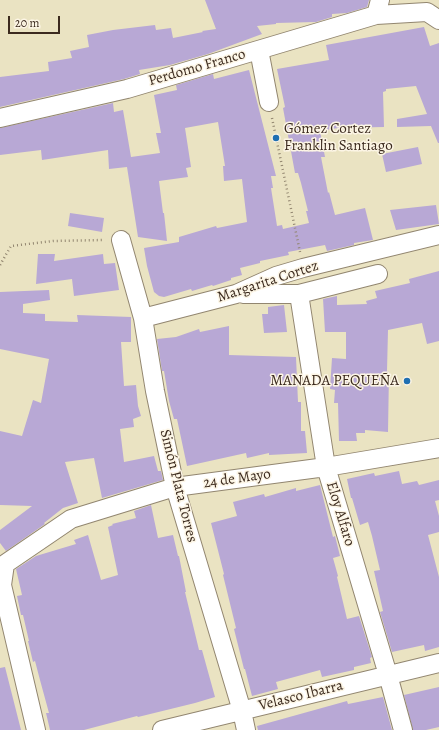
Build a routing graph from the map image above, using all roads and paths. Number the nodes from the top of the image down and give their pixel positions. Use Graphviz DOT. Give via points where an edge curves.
graph roads {
  1 [pos="378,8"];
  2 [pos="439,20"];
  3 [pos="259,50"];
  4 [pos="269,102"];
  5 [pos="0,118"];
  6 [pos="439,235"];
  7 [pos="121,240"];
  8 [pos="0,265"];
  9 [pos="303,268"];
  10 [pos="378,274"];
  11 [pos="236,294"];
  12 [pos="298,294"];
  13 [pos="143,318"];
  14 [pos="439,448"];
  15 [pos="326,467"];
  16 [pos="175,487"];
  17 [pos="439,662"];
  18 [pos="388,675"];
  19 [pos="242,711"];
  20 [pos="36,730"];
  21 [pos="162,730"];
  22 [pos="246,730"];
  23 [pos="403,730"];
  1 -- 2 [label="street, Perdomo Franco" via="427,12"];
  1 -- 3 [label="street, Perdomo Franco"];
  3 -- 4 [label="street"];
  3 -- 5 [label="street, Perdomo Franco" via="127,89"];
  4 -- 9 [label="path"];
  6 -- 9 [label="street, Margarita Cortez"];
  7 -- 8 [label="path" via="53,241 10,246"];
  7 -- 13 [label="street, Simón Plata Torres"];
  9 -- 11 [label="street, Margarita Cortez" via="276,276"];
  10 -- 12 [label="street"];
  11 -- 12 [label="street"];
  11 -- 13 [label="street, Margarita Cortez"];
  12 -- 15 [label="street, Eloy Alfaro"];
  13 -- 16 [label="street, Simón Plata Torres"];
  14 -- 15 [label="street, 24 de Mayo"];
  15 -- 16 [label="street, 24 de Mayo"];
  15 -- 18 [label="street, Eloy Alfaro"];
  16 -- 19 [label="street, Simón Plata Torres"];
  16 -- 20 [label="street, 24 de Mayo" via="71,519 5,564 2,585"];
  17 -- 18 [label="street, Velasco Ibarra"];
  18 -- 19 [label="street, Velasco Ibarra"];
  18 -- 23 [label="street, Eloy Alfaro"];
  19 -- 21 [label="street, Velasco Ibarra"];
  19 -- 22 [label="street, Simón Plata Torres"];
}
